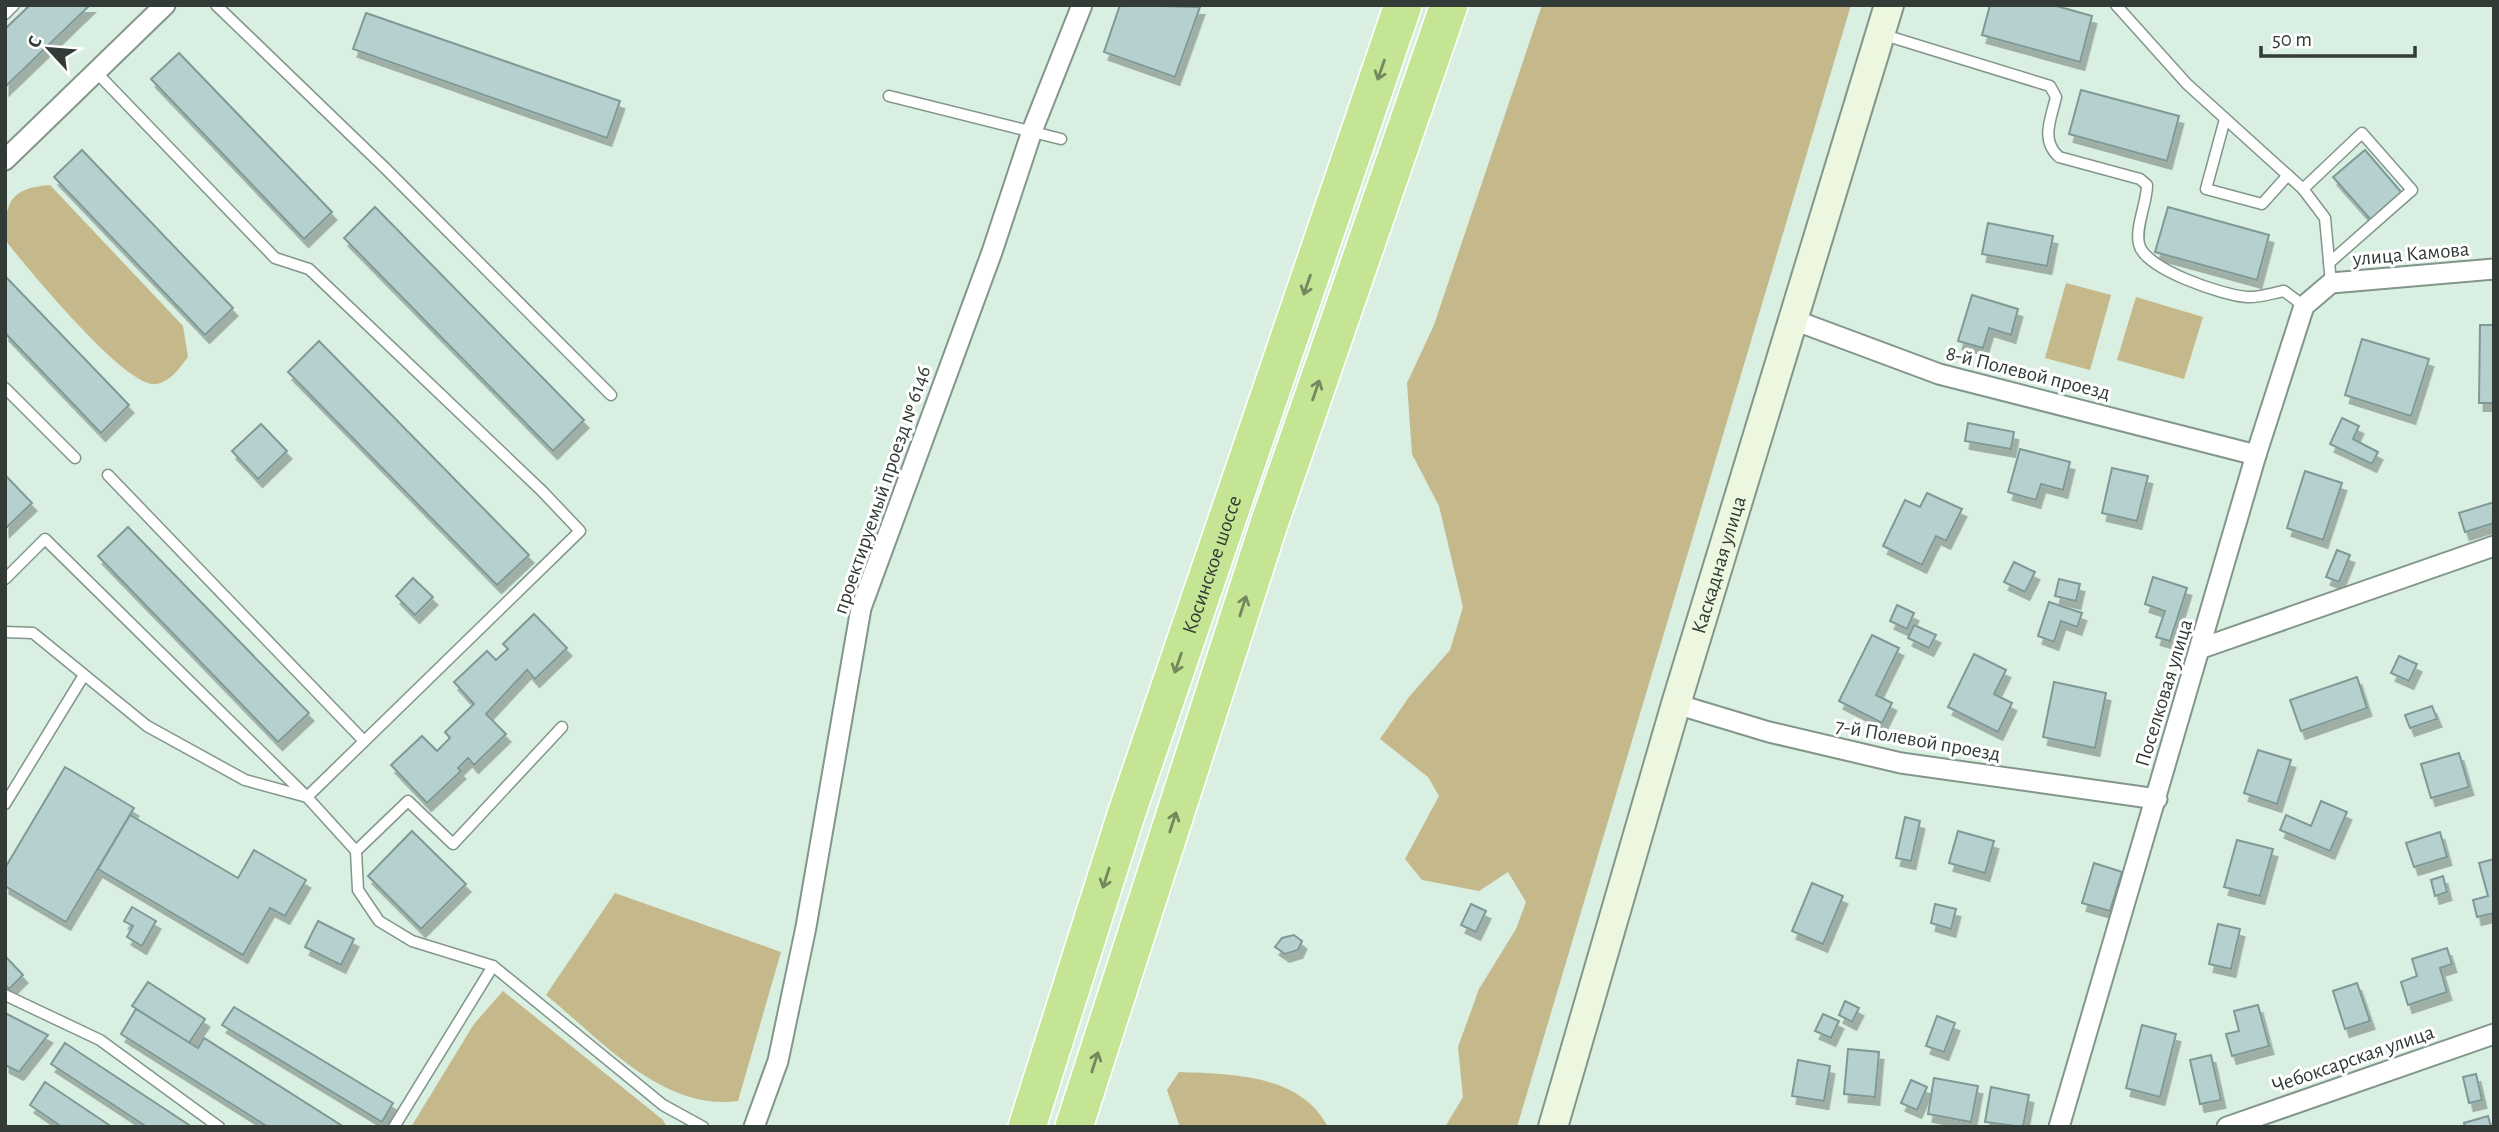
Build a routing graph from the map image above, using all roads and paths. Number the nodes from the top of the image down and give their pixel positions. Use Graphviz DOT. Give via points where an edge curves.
graph roads {
  1 [pos="14,5"];
  2 [pos="216,5"];
  3 [pos="1082,5"];
  4 [pos="1403,5"];
  5 [pos="1449,5"];
  6 [pos="1889,5"];
  7 [pos="2116,5"];
  8 [pos="159,7"];
  9 [pos="5,14"];
  10 [pos="1881,33"];
  11 [pos="96,72"];
  12 [pos="889,96"];
  13 [pos="2225,119"];
  14 [pos="1032,131"];
  15 [pos="1061,139"];
  16 [pos="5,160"];
  17 [pos="2288,175"];
  18 [pos="2303,189"];
  19 [pos="2329,263"];
  20 [pos="2494,269"];
  21 [pos="2331,283"];
  22 [pos="2304,306"];
  23 [pos="1794,320"];
  24 [pos="5,388"];
  25 [pos="611,395"];
  26 [pos="2256,454"];
  27 [pos="75,458"];
  28 [pos="108,475"];
  29 [pos="2494,546"];
  30 [pos="5,579"];
  31 [pos="5,632"];
  32 [pos="2202,648"];
  33 [pos="84,675"];
  34 [pos="1676,704"];
  35 [pos="562,727"];
  36 [pos="364,741"];
  37 [pos="307,797"];
  38 [pos="2157,799"];
  39 [pos="5,804"];
  40 [pos="356,851"];
  41 [pos="494,966"];
  42 [pos="5,995"];
  43 [pos="2494,1034"];
  44 [pos="219,1127"];
  45 [pos="394,1127"];
  46 [pos="703,1127"];
  47 [pos="754,1127"];
  48 [pos="1027,1127"];
  49 [pos="1074,1127"];
  50 [pos="1553,1127"];
  51 [pos="2059,1127"];
  52 [pos="2227,1127"];
  1 -- 9 [label="lane"];
  2 -- 25 [label="lane"];
  3 -- 14 [label="street, проектируемый проезд № 6146"];
  4 -- 48 [label="highway, Косинское шоссе, one-way" via="1125,818"];
  49 -- 5 [label="highway, Косинское шоссе, one-way" via="1269,524"];
  6 -- 10 [label="street, Каскадная улица"];
  7 -- 13 [label="lane"];
  8 -- 11 [label="street"];
  10 -- 22 [label="lane" via="2050,86 2056,97 2047,136 2051,149 2059,157 2140,179 2147,185 2138,243 2145,257 2157,267 2202,284 2247,297 2284,291"];
  10 -- 23 [label="street, Каскадная улица"];
  11 -- 16 [label="street"];
  11 -- 36 [label="lane" via="275,258 309,269 580,531"];
  12 -- 14 [label="lane"];
  13 -- 17 [label="lane"];
  13 -- 17 [label="lane" via="2206,188 2262,204"];
  14 -- 15 [label="lane"];
  14 -- 47 [label="street, проектируемый проезд № 6146" via="862,608 806,927 778,1061"];
  17 -- 18 [label="lane"];
  18 -- 19 [label="lane" via="2325,218"];
  18 -- 19 [label="lane" via="2362,133 2412,190"];
  19 -- 21 [label="lane"];
  20 -- 21 [label="street, улица Камова"];
  21 -- 22 [label="street"];
  22 -- 26 [label="street, Поселковая улица"];
  23 -- 26 [label="street, 8-й Полевой проезд" via="1939,374"];
  23 -- 34 [label="street, Каскадная улица"];
  24 -- 27 [label="lane"];
  26 -- 32 [label="street, Поселковая улица"];
  28 -- 36 [label="lane"];
  29 -- 32 [label="street"];
  30 -- 37 [label="lane" via="45,539"];
  31 -- 33 [label="lane" via="33,633"];
  32 -- 38 [label="street, Поселковая улица"];
  33 -- 37 [label="lane" via="147,726 196,753 245,779"];
  33 -- 39 [label="lane"];
  34 -- 38 [label="street, 7-й Полевой проезд" via="1901,763"];
  34 -- 50 [label="street, Каскадная улица"];
  35 -- 40 [label="lane" via="453,844 408,801"];
  36 -- 37 [label="lane"];
  37 -- 40 [label="lane"];
  38 -- 51 [label="street, Поселковая улица"];
  40 -- 41 [label="lane" via="358,890 379,921 412,941"];
  41 -- 45 [label="lane"];
  41 -- 46 [label="lane" via="663,1105"];
  42 -- 44 [label="lane" via="100,1040"];
  43 -- 52 [label="street, Чебоксарская улица"];
}
